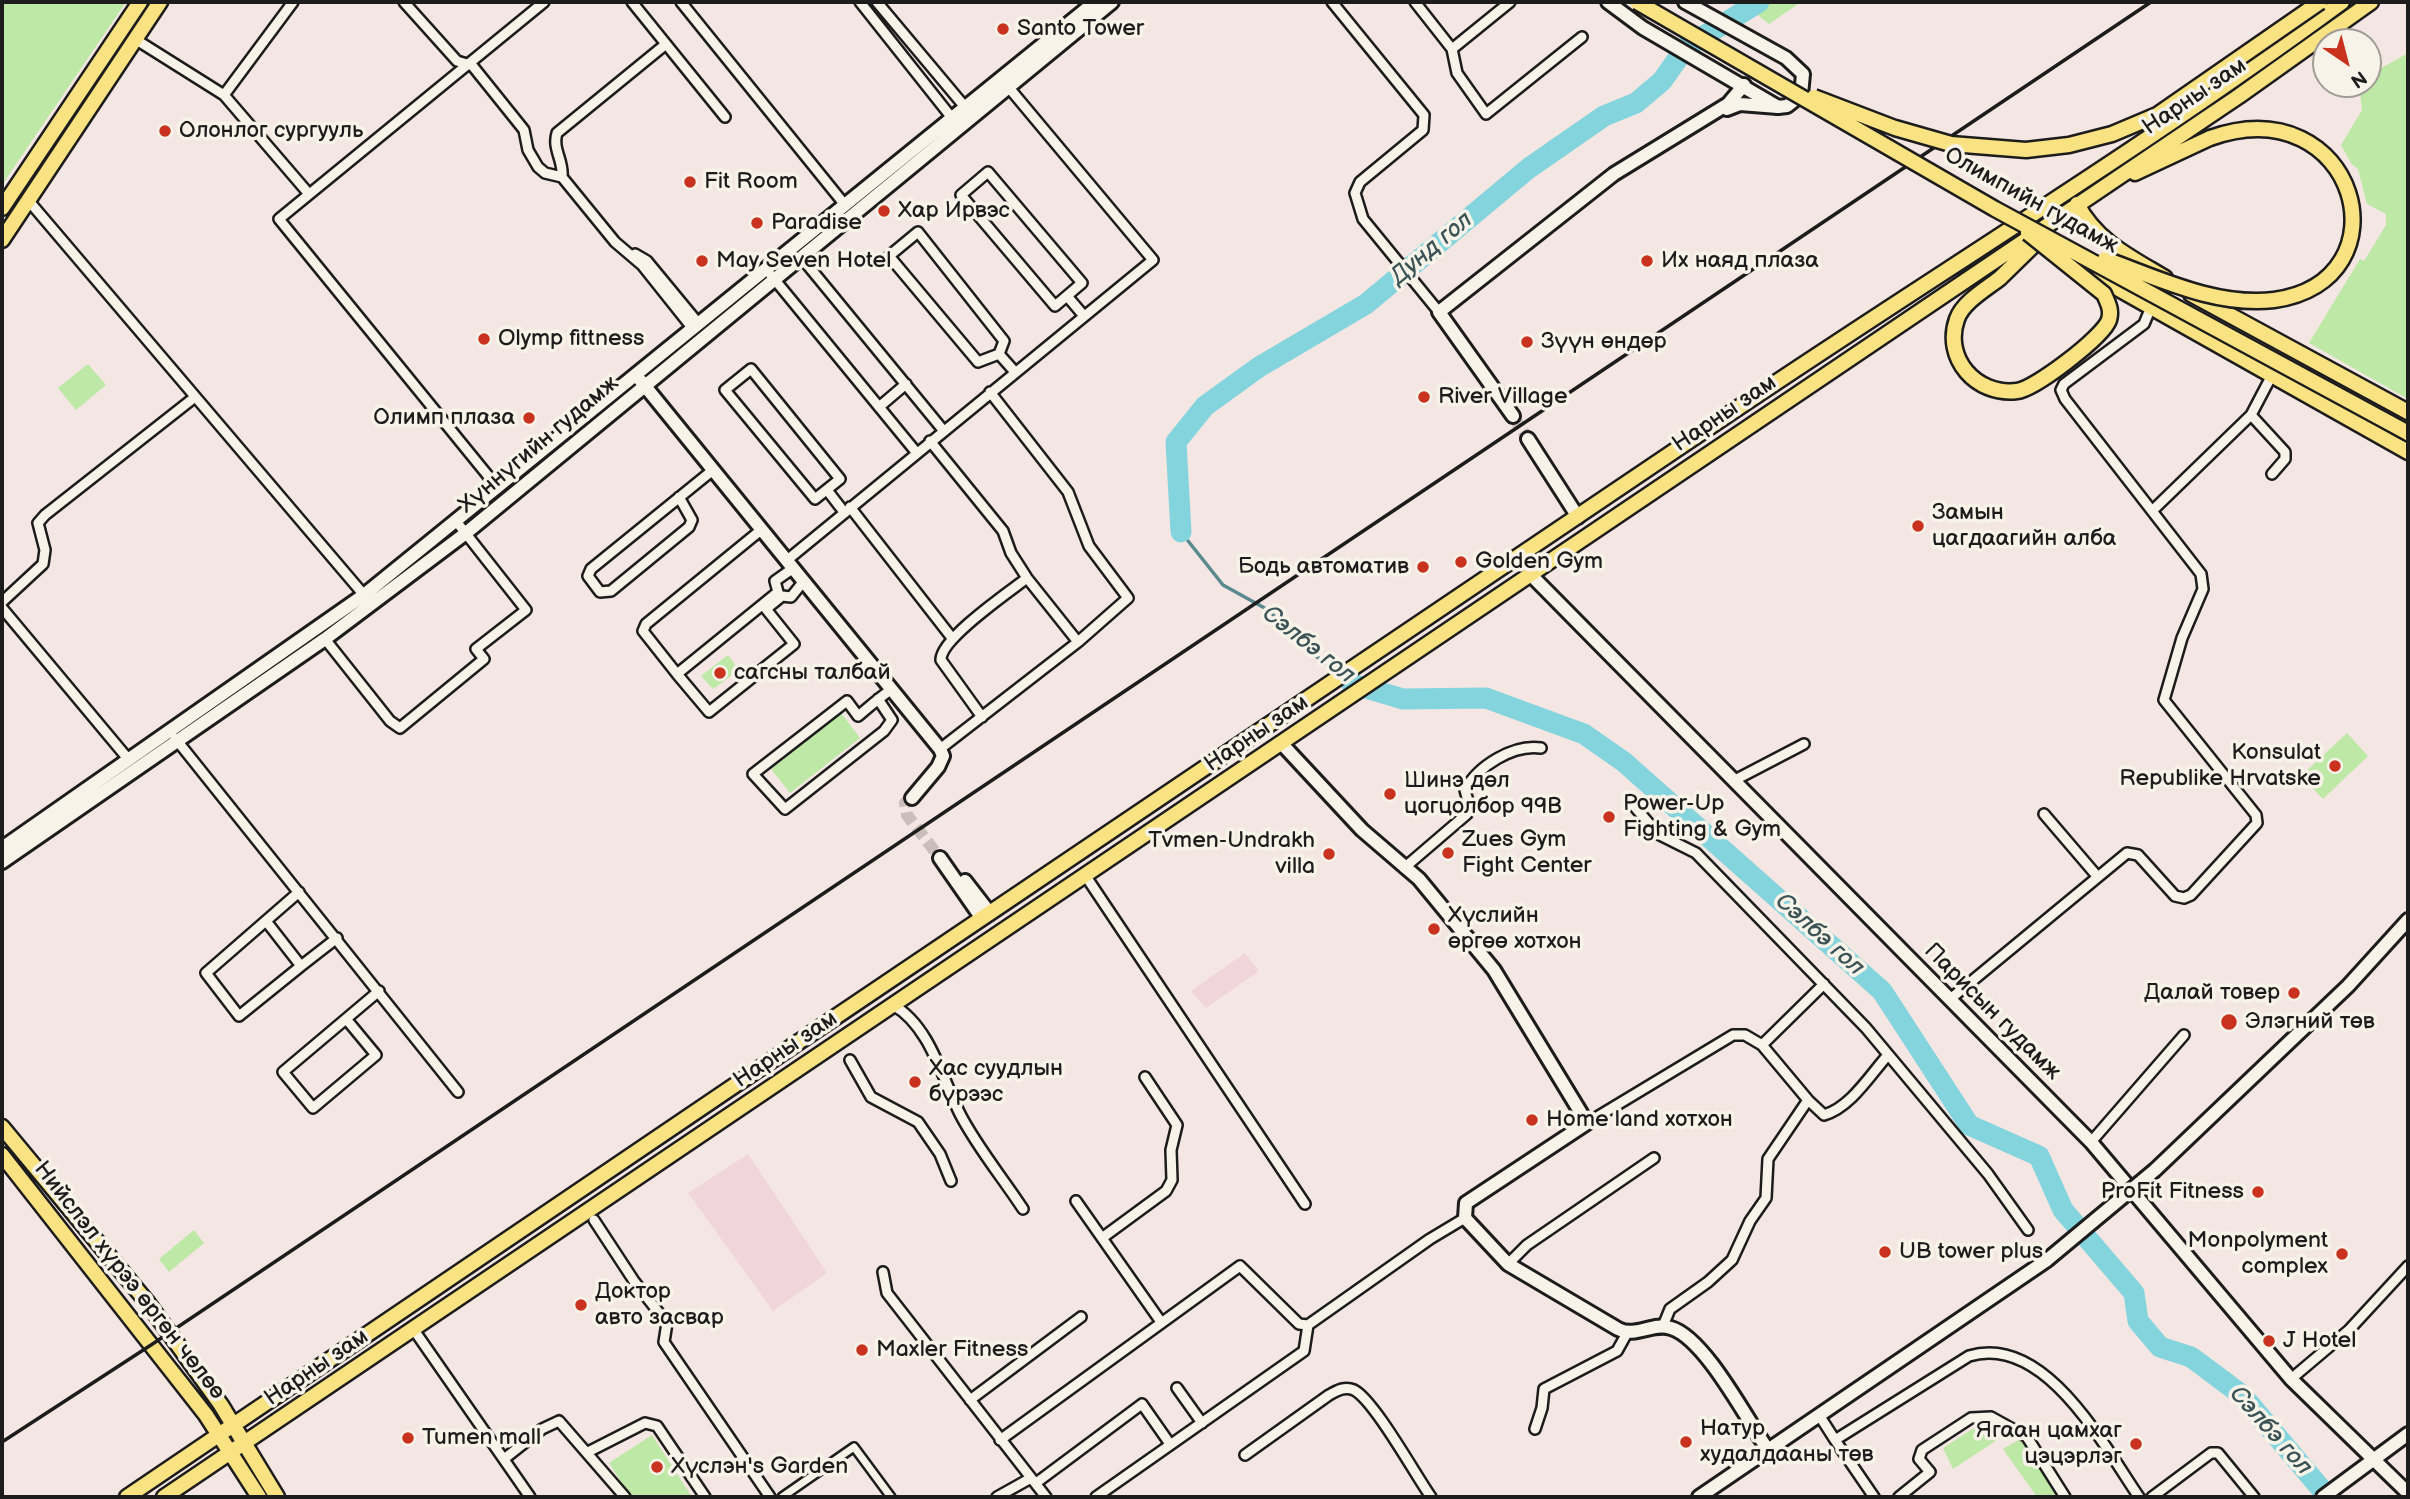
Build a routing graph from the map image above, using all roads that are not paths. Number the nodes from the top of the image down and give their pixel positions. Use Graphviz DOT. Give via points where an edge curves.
graph roads {
  1 [pos="140,2"];
  2 [pos="160,2"];
  3 [pos="293,2"];
  4 [pos="404,2"];
  5 [pos="544,2"];
  6 [pos="632,2"];
  7 [pos="681,2"];
  8 [pos="860,2"];
  9 [pos="877,2"];
  10 [pos="1112,2"];
  11 [pos="1332,2"];
  12 [pos="1415,2"];
  13 [pos="1608,2"];
  14 [pos="1637,2"];
  15 [pos="1685,2"];
  16 [pos="2320,2"];
  17 [pos="2342,2"];
  18 [pos="2371,2"];
  19 [pos="1088,4"];
  20 [pos="1503,4"];
  21 [pos="1582,37"];
  22 [pos="135,39"];
  23 [pos="666,44"];
  24 [pos="1452,49"];
  25 [pos="107,50"];
  26 [pos="122,60"];
  27 [pos="470,64"];
  28 [pos="1005,82"];
  29 [pos="1739,82"];
  30 [pos="1774,82"];
  31 [pos="224,95"];
  32 [pos="965,107"];
  33 [pos="1778,107"];
  34 [pos="1717,112"];
  35 [pos="725,117"];
  36 [pos="952,118"];
  37 [pos="562,177"];
  38 [pos="2092,193"];
  39 [pos="309,194"];
  40 [pos="29,200"];
  41 [pos="845,205"];
  42 [pos="2072,207"];
  43 [pos="2,208"];
  44 [pos="1995,209"];
  45 [pos="2,240"];
  46 [pos="2030,241"];
  47 [pos="2066,245"];
  48 [pos="801,257"];
  49 [pos="1950,266"];
  50 [pos="770,274"];
  51 [pos="1960,281"];
  52 [pos="2190,293"];
  53 [pos="1067,296"];
  54 [pos="2151,307"];
  55 [pos="2221,309"];
  56 [pos="1438,312"];
  57 [pos="1084,316"];
  58 [pos="2175,320"];
  59 [pos="696,326"];
  60 [pos="2206,337"];
  61 [pos="999,354"];
  62 [pos="1015,372"];
  63 [pos="2272,375"];
  64 [pos="640,380"];
  65 [pos="906,384"];
  66 [pos="990,392"];
  67 [pos="195,397"];
  68 [pos="879,407"];
  69 [pos="2408,412"];
  70 [pos="1728,415"];
  71 [pos="2251,415"];
  72 [pos="1513,416"];
  73 [pos="1711,426"];
  74 [pos="943,430"];
  75 [pos="1743,430"];
  76 [pos="2408,433"];
  77 [pos="1528,439"];
  78 [pos="930,441"];
  79 [pos="1722,443"];
  80 [pos="916,452"];
  81 [pos="2408,452"];
  82 [pos="713,470"];
  83 [pos="2272,474"];
  84 [pos="498,488"];
  85 [pos="827,490"];
  86 [pos="679,497"];
  87 [pos="847,510"];
  88 [pos="2152,511"];
  89 [pos="1578,517"];
  90 [pos="456,521"];
  91 [pos="761,530"];
  92 [pos="466,533"];
  93 [pos="789,565"];
  94 [pos="1530,574"];
  95 [pos="1027,578"];
  96 [pos="803,582"];
  97 [pos="363,595"];
  98 [pos="2,605"];
  99 [pos="952,638"];
  100 [pos="325,639"];
  101 [pos="1078,642"];
  102 [pos="677,674"];
  103 [pos="892,689"];
  104 [pos="878,699"];
  105 [pos="982,717"];
  106 [pos="174,735"];
  107 [pos="1282,744"];
  108 [pos="1804,744"];
  109 [pos="1541,748"];
  110 [pos="940,749"];
  111 [pos="129,760"];
  112 [pos="1733,781"];
  113 [pos="912,798"];
  114 [pos="1634,806"];
  115 [pos="2044,814"];
  116 [pos="2,848"];
  117 [pos="943,857"];
  118 [pos="1066,860"];
  119 [pos="2,862"];
  120 [pos="1404,868"];
  121 [pos="2096,876"];
  122 [pos="1082,877"];
  123 [pos="299,892"];
  124 [pos="985,915"];
  125 [pos="2408,920"];
  126 [pos="266,921"];
  127 [pos="337,938"];
  128 [pos="301,966"];
  129 [pos="1824,984"];
  130 [pos="379,991"];
  131 [pos="1949,1000"];
  132 [pos="893,1005"];
  133 [pos="347,1020"];
  134 [pos="2184,1035"];
  135 [pos="1762,1045"];
  136 [pos="1888,1055"];
  137 [pos="850,1060"];
  138 [pos="1145,1077"];
  139 [pos="457,1092"];
  140 [pos="1808,1100"];
  141 [pos="1587,1123"];
  142 [pos="2,1126"];
  143 [pos="2091,1142"];
  144 [pos="2,1155"];
  145 [pos="1654,1158"];
  146 [pos="623,1163"];
  147 [pos="635,1179"];
  148 [pos="951,1181"];
  149 [pos="1076,1201"];
  150 [pos="1305,1204"];
  151 [pos="1023,1209"];
  152 [pos="1465,1218"];
  153 [pos="594,1220"];
  154 [pos="2028,1230"];
  155 [pos="1102,1238"];
  156 [pos="1508,1264"];
  157 [pos="2408,1266"];
  158 [pos="883,1272"];
  159 [pos="1081,1317"];
  160 [pos="1161,1322"];
  161 [pos="1308,1325"];
  162 [pos="1663,1326"];
  163 [pos="414,1330"];
  164 [pos="1627,1333"];
  165 [pos="2291,1379"];
  166 [pos="1177,1388"];
  167 [pos="970,1400"];
  168 [pos="1819,1415"];
  169 [pos="1202,1423"];
  170 [pos="234,1426"];
  171 [pos="1535,1429"];
  172 [pos="2408,1434"];
  173 [pos="218,1436"];
  174 [pos="1000,1440"];
  175 [pos="1835,1440"];
  176 [pos="1170,1444"];
  177 [pos="245,1445"];
  178 [pos="1768,1450"];
  179 [pos="588,1452"];
  180 [pos="230,1455"];
  181 [pos="1245,1455"];
  182 [pos="504,1459"];
  183 [pos="2375,1459"];
  184 [pos="1033,1480"];
  185 [pos="2408,1493"];
  186 [pos="127,1497"];
  187 [pos="164,1497"];
  188 [pos="259,1497"];
  189 [pos="277,1497"];
  190 [pos="530,1497"];
  191 [pos="625,1497"];
  192 [pos="705,1497"];
  193 [pos="770,1497"];
  194 [pos="782,1497"];
  195 [pos="891,1497"];
  196 [pos="997,1497"];
  197 [pos="1046,1497"];
  198 [pos="1096,1497"];
  199 [pos="1430,1497"];
  200 [pos="1699,1497"];
  201 [pos="1874,1497"];
  202 [pos="1899,1497"];
  203 [pos="2065,1497"];
  204 [pos="2139,1497"];
  205 [pos="2152,1497"];
  206 [pos="2254,1497"];
  207 [pos="2323,1497"];
  1 -- 25 [label="main road"];
  2 -- 22 [label="main road"];
  3 -- 31 [label="street"];
  4 -- 27 [label="street" via="457,61"];
  5 -- 27 [label="street"];
  6 -- 23 [label="street"];
  7 -- 41 [label="street"];
  8 -- 36 [label="street"];
  9 -- 32 [label="street"];
  10 -- 28 [label="main road, Хүннүгийн гудамж"];
  11 -- 56 [label="street" via="1425,122 1423,130 1360,182 1355,193 1363,219"];
  12 -- 24 [label="street"];
  13 -- 29 [label="main road" via="1643,28"];
  14 -- 30 [label="main road, Олимпийн гудамж, bridge"];
  15 -- 33 [label="main road" via="1786,58 1803,75 1801,95"];
  16 -- 30 [label="main road, bridge" via="2157,115 2112,134 2068,145 2026,150 1951,144"];
  17 -- 49 [label="main road, Нарны зам" via="2198,104"];
  18 -- 38 [label="main road, Нарны зам"];
  19 -- 28 [label="main road, Хүннүгийн гудамж"];
  20 -- 24 [label="street"];
  21 -- 24 [label="street" via="1486,114 1457,73"];
  22 -- 26 [label="main road"];
  22 -- 31 [label="street"];
  23 -- 35 [label="street"];
  23 -- 37 [label="street" via="556,133"];
  25 -- 26 [label="main road"];
  25 -- 43 [label="main road"];
  26 -- 40 [label="main road"];
  27 -- 37 [label="street" via="524,130 525,143 538,167"];
  27 -- 39 [label="street"];
  28 -- 32 [label="main road, Хүннүгийн гудамж"];
  28 -- 48 [label="main road, Хүннүгийн гудамж"];
  28 -- 57 [label="street" via="1153,260"];
  29 -- 33 [label="main road"];
  29 -- 34 [label="main road" via="1733,100"];
  30 -- 44 [label="main road, Олимпийн гудамж, bridge"];
  31 -- 39 [label="street"];
  32 -- 36 [label="main road, Хүннүгийн гудамж"];
  33 -- 34 [label="main road" via="1740,104"];
  34 -- 56 [label="main road" via="1614,174"];
  36 -- 41 [label="main road, Хүннүгийн гудамж"];
  37 -- 59 [label="street" via="615,242 647,261"];
  38 -- 42 [label="main road, Нарны зам"];
  38 -- 47 [label="main road, bridge" via="2210,138 2241,130 2270,130 2294,135 2330,157 2351,194 2354,214 2340,264 2315,286 2274,300 2198,293"];
  39 -- 84 [label="street" via="279,219"];
  40 -- 45 [label="main road"];
  40 -- 67 [label="street"];
  41 -- 50 [label="main road, Хүннүгийн гудамж"];
  42 -- 46 [label="main road, Нарны зам"];
  42 -- 52 [label="main road" via="2103,240"];
  44 -- 46 [label="main road, bridge" via="2104,294 2110,309 2109,321 2099,336 2019,391 1999,391 1964,371 1953,339 1958,317 2000,278"];
  44 -- 47 [label="main road, Олимпийн гудамж, bridge"];
  46 -- 51 [label="main road, Нарны зам"];
  46 -- 54 [label="main road"];
  47 -- 76 [label="main road, Олимпийн гудамж, bridge"];
  48 -- 50 [label="main road, Хүннүгийн гудамж"];
  48 -- 65 [label="street"];
  49 -- 51 [label="main road"];
  49 -- 70 [label="main road, Нарны зам"];
  50 -- 59 [label="main road, Хүннүгийн гудамж"];
  50 -- 64 [label="main road, Хүннүгийн гудамж"];
  50 -- 68 [label="street"];
  51 -- 75 [label="main road, Нарны зам"];
  52 -- 55 [label="main road"];
  52 -- 58 [label="main road" via="2191,314"];
  53 -- 53 [label="street" via="1055,306 961,195 988,172 1083,283"];
  53 -- 57 [label="street"];
  54 -- 58 [label="main road"];
  54 -- 88 [label="street" via="2144,324 2061,390"];
  55 -- 60 [label="main road" via="2204,321"];
  55 -- 69 [label="main road"];
  56 -- 72 [label="main road"];
  57 -- 62 [label="street"];
  58 -- 60 [label="main road"];
  59 -- 64 [label="main road, Хүннүгийн гудамж"];
  60 -- 63 [label="main road"];
  61 -- 61 [label="street" via="978,362 889,257 918,232 1004,341"];
  61 -- 62 [label="street"];
  62 -- 66 [label="street"];
  63 -- 71 [label="street"];
  63 -- 81 [label="main road"];
  64 -- 82 [label="main road"];
  64 -- 84 [label="main road, Хүннүгийн гудамж"];
  64 -- 92 [label="main road, Хүннүгийн гудамж"];
  65 -- 68 [label="street"];
  65 -- 74 [label="street"];
  66 -- 74 [label="street"];
  66 -- 101 [label="street" via="1068,492 1089,546 1128,598"];
  67 -- 97 [label="street"];
  67 -- 98 [label="street" via="45,515 38,523 45,550 43,564"];
  68 -- 80 [label="street"];
  70 -- 73 [label="main road, Нарны зам"];
  70 -- 75 [label="main road" via="1729,426"];
  71 -- 83 [label="street" via="2286,452"];
  71 -- 88 [label="street"];
  73 -- 79 [label="main road" via="1722,431"];
  73 -- 89 [label="main road, Нарны зам"];
  74 -- 78 [label="street"];
  75 -- 79 [label="main road, Нарны зам"];
  77 -- 89 [label="main road"];
  78 -- 80 [label="street"];
  78 -- 95 [label="street" via="1003,531 1010,553"];
  79 -- 94 [label="main road, Нарны зам"];
  80 -- 87 [label="street"];
  82 -- 86 [label="street"];
  82 -- 91 [label="main road"];
  84 -- 90 [label="main road, Хүннүгийн гудамж"];
  85 -- 85 [label="street" via="840,479 751,369 725,390 815,499"];
  85 -- 87 [label="street"];
  86 -- 86 [label="street" via="591,569 588,576 600,592 611,591 689,527 692,520"];
  87 -- 93 [label="street"];
  87 -- 99 [label="street"];
  88 -- 121 [label="street" via="2203,581 2164,700 2256,815 2257,823 2191,895 2183,898 2175,896 2133,852"];
  89 -- 118 [label="main road, Нарны зам"];
  90 -- 92 [label="street"];
  90 -- 97 [label="main road, Хүннүгийн гудамж"];
  91 -- 93 [label="main road"];
  91 -- 102 [label="street" via="646,624 643,631"];
  92 -- 100 [label="main road, Хүннүгийн гудамж"];
  92 -- 100 [label="street" via="526,610 476,649 484,659 400,728"];
  93 -- 96 [label="main road"];
  93 -- 102 [label="street" via="775,582 778,592"];
  94 -- 107 [label="main road, Нарны зам"];
  94 -- 112 [label="main road, Парисын гудамж"];
  95 -- 99 [label="street"];
  95 -- 101 [label="street"];
  96 -- 102 [label="street" via="791,597 782,596 766,609 794,644 709,712"];
  96 -- 103 [label="main road"];
  97 -- 106 [label="main road, Хүннүгийн гудамж"];
  98 -- 111 [label="street"];
  99 -- 105 [label="street" via="941,660"];
  100 -- 106 [label="main road, Хүннүгийн гудамж"];
  101 -- 105 [label="street"];
  103 -- 104 [label="street"];
  103 -- 110 [label="main road"];
  104 -- 104 [label="street" via="892,720 884,731 785,809 753,774 847,701 858,716"];
  105 -- 110 [label="street"];
  106 -- 111 [label="main road, Хүннүгийн гудамж"];
  106 -- 119 [label="main road, Хүннүгийн гудамж"];
  106 -- 123 [label="street"];
  107 -- 120 [label="main road"];
  107 -- 122 [label="main road, Нарны зам"];
  108 -- 112 [label="street"];
  109 -- 120 [label="street" via="1515,749 1471,779 1465,790 1467,814"];
  110 -- 113 [label="main road" via="943,756 938,767"];
  111 -- 116 [label="main road, Хүннүгийн гудамж"];
  112 -- 131 [label="main road, Парисын гудамж"];
  114 -- 129 [label="street" via="1658,834 1696,853"];
  115 -- 121 [label="street"];
  117 -- 124 [label="main road"];
  118 -- 122 [label="main road" via="1069,869"];
  118 -- 124 [label="main road, Нарны зам"];
  120 -- 141 [label="main road" via="1419,879 1505,984"];
  121 -- 131 [label="street"];
  122 -- 132 [label="main road, Нарны зам"];
  122 -- 150 [label="street"];
  123 -- 126 [label="street"];
  123 -- 127 [label="street"];
  124 -- 146 [label="main road, Нарны зам"];
  125 -- 168 [label="main road, bridge" via="2348,986 2155,1170 2047,1260"];
  126 -- 128 [label="street"];
  126 -- 128 [label="street" via="206,973 235,1014 239,1016"];
  127 -- 128 [label="street"];
  127 -- 130 [label="street"];
  129 -- 135 [label="street"];
  129 -- 136 [label="street"];
  130 -- 133 [label="street"];
  130 -- 139 [label="street"];
  131 -- 143 [label="main road, Парисын гудамж"];
  132 -- 147 [label="main road, Нарны зам"];
  132 -- 151 [label="street" via="904,1011 921,1033 961,1115"];
  133 -- 133 [label="street" via="283,1072 313,1108 376,1055"];
  134 -- 143 [label="street"];
  135 -- 140 [label="street"];
  135 -- 141 [label="street" via="1745,1035 1733,1035"];
  136 -- 140 [label="street" via="1833,1112 1824,1115"];
  136 -- 154 [label="street" via="1989,1174"];
  137 -- 148 [label="street" via="870,1097 918,1122 940,1154"];
  138 -- 155 [label="street" via="1177,1125 1171,1180 1162,1195"];
  140 -- 162 [label="street" via="1768,1159 1766,1198 1732,1259 1670,1309"];
  141 -- 152 [label="main road" via="1466,1203"];
  142 -- 170 [label="main road, Нийслэл хүрээ өргөн чөлөө" via="147,1302"];
  143 -- 165 [label="main road, Парисын гудамж"];
  144 -- 173 [label="main road, Нийслэл хүрээ өргөн чөлөө"];
  145 -- 156 [label="street" via="1527,1245"];
  146 -- 147 [label="main road" via="626,1174"];
  146 -- 170 [label="main road, Нарны зам"];
  147 -- 163 [label="main road, Нарны зам"];
  149 -- 155 [label="street"];
  152 -- 156 [label="main road"];
  152 -- 161 [label="street"];
  153 -- 193 [label="street" via="667,1323 664,1342"];
  155 -- 160 [label="street"];
  156 -- 164 [label="main road"];
  157 -- 165 [label="street" via="2349,1330"];
  158 -- 167 [label="street" via="887,1293"];
  159 -- 167 [label="street"];
  160 -- 161 [label="street" via="1240,1266 1299,1324"];
  160 -- 174 [label="street"];
  161 -- 169 [label="street" via="1304,1351"];
  162 -- 164 [label="main road"];
  162 -- 178 [label="main road" via="1680,1332 1714,1366"];
  163 -- 177 [label="main road, Нарны зам"];
  163 -- 182 [label="street"];
  164 -- 171 [label="street" via="1617,1351 1544,1389"];
  165 -- 183 [label="main road, Парисын гудамж"];
  166 -- 169 [label="street"];
  167 -- 174 [label="street"];
  168 -- 175 [label="street"];
  168 -- 178 [label="main road"];
  169 -- 176 [label="street"];
  170 -- 173 [label="main road, Нарны зам"];
  170 -- 177 [label="main road, Нийслэл хүрээ өргөн чөлөө"];
  172 -- 183 [label="main road"];
  173 -- 180 [label="main road, Нийслэл хүрээ өргөн чөлөө"];
  173 -- 186 [label="main road, Нарны зам"];
  174 -- 184 [label="street"];
  175 -- 201 [label="street"];
  175 -- 204 [label="street" via="1949,1366 1986,1351 2022,1363 2070,1396"];
  176 -- 184 [label="street" via="1142,1404"];
  176 -- 198 [label="street"];
  177 -- 180 [label="main road, Нарны зам"];
  177 -- 189 [label="main road, Нийслэл хүрээ өргөн чөлөө"];
  178 -- 200 [label="main road"];
  179 -- 182 [label="street" via="559,1421"];
  179 -- 191 [label="street"];
  179 -- 192 [label="street" via="645,1423 657,1426"];
  180 -- 187 [label="main road, Нарны зам"];
  180 -- 188 [label="main road, Нийслэл хүрээ өргөн чөлөө"];
  181 -- 199 [label="street" via="1329,1395 1352,1389 1383,1424"];
  182 -- 190 [label="street"];
  183 -- 185 [label="main road, Парисын гудамж"];
  183 -- 207 [label="main road"];
  184 -- 196 [label="street"];
  184 -- 197 [label="street"];
  194 -- 195 [label="street" via="854,1447"];
  202 -- 203 [label="street" via="1930,1472 1919,1459 1922,1450 1971,1418 1991,1417 2026,1437"];
  205 -- 206 [label="street" via="2211,1453 2218,1453"];
}
